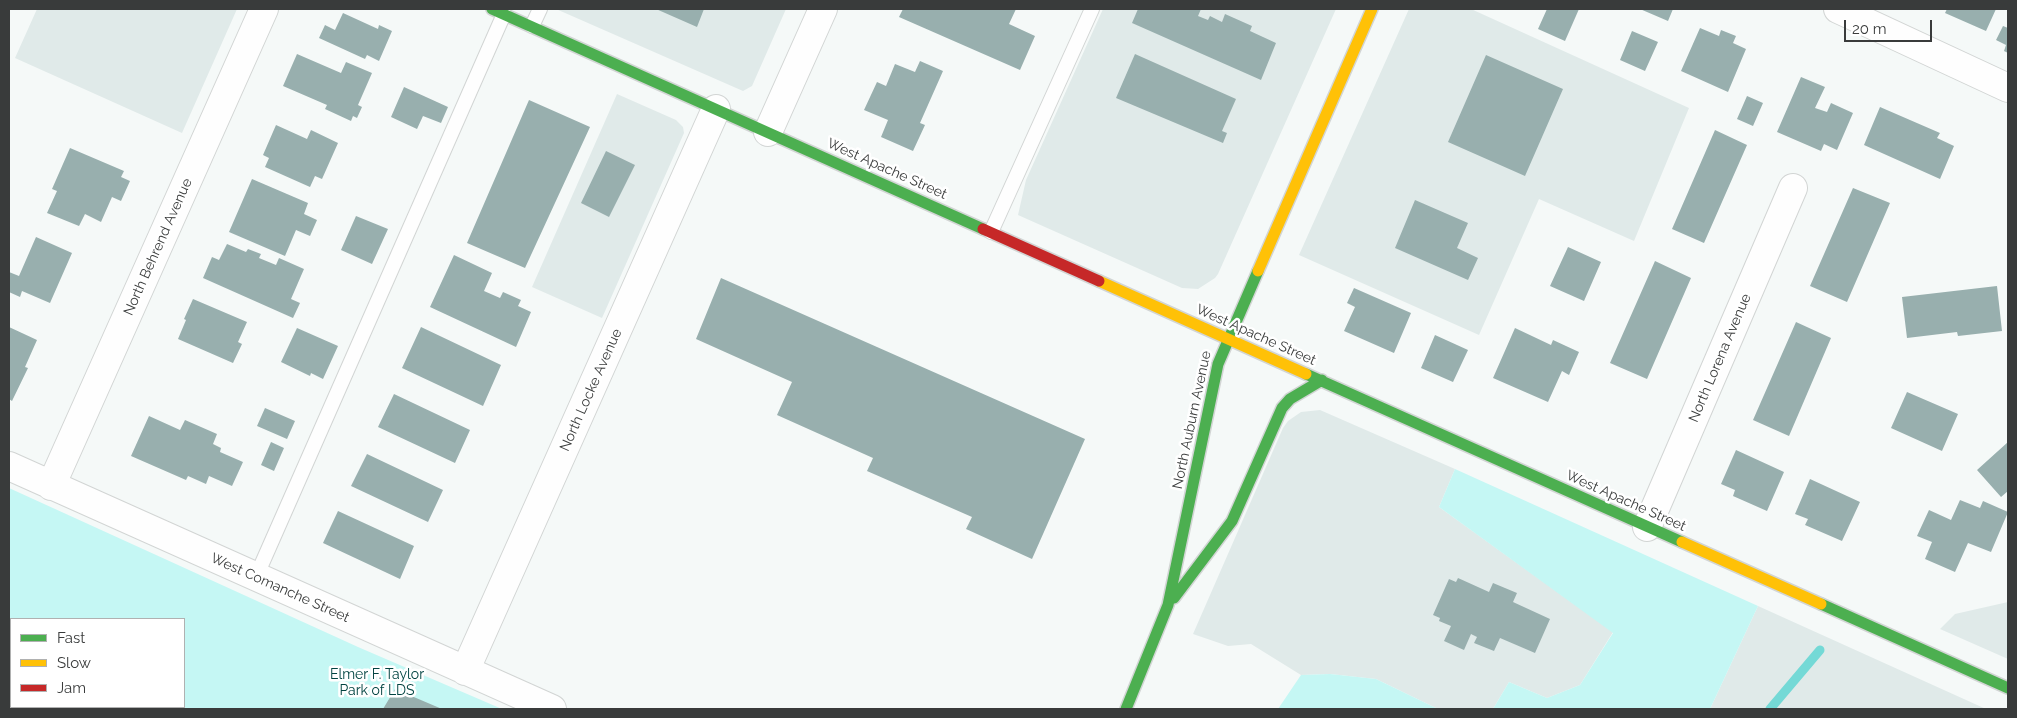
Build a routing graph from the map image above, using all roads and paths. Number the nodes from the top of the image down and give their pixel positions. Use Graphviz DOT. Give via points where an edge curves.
graph roads {
  1 [pos="264,9"];
  2 [pos="540,9"];
  3 [pos="823,9"];
  4 [pos="1092,9"];
  5 [pos="1372,9"];
  6 [pos="1838,9"];
  7 [pos="498,12"];
  8 [pos="1879,17"];
  9 [pos="532,26"];
  10 [pos="2008,88"];
  11 [pos="716,109"];
  12 [pos="768,132"];
  13 [pos="1794,188"];
  14 [pos="991,232"];
  15 [pos="1227,338"];
  16 [pos="1322,380"];
  17 [pos="9,466"];
  18 [pos="52,486"];
  19 [pos="1647,527"];
  20 [pos="256,577"];
  21 [pos="1168,605"];
  22 [pos="465,671"];
  23 [pos="2008,688"];
  24 [pos="552,709"];
  25 [pos="1126,709"];
  1 -- 18 [label="street, North Behrend Avenue"];
  2 -- 9 [label="lane"];
  3 -- 12 [label="street"];
  4 -- 14 [label="lane"];
  5 -- 15 [label="main road, North Auburn Avenue"];
  6 -- 8 [label="street"];
  7 -- 9 [label="main road, West Apache Street"];
  7 -- 20 [label="lane"];
  8 -- 10 [label="street"];
  9 -- 11 [label="main road, West Apache Street"];
  11 -- 12 [label="main road, West Apache Street"];
  11 -- 22 [label="street, North Locke Avenue"];
  12 -- 14 [label="main road, West Apache Street"];
  13 -- 19 [label="street, North Lorena Avenue"];
  14 -- 15 [label="main road, West Apache Street"];
  15 -- 16 [label="main road, West Apache Street"];
  15 -- 21 [label="main road, North Auburn Avenue" via="1218,364"];
  16 -- 19 [label="main road, West Apache Street"];
  16 -- 21 [label="main road" via="1290,399 1282,408 1232,521"];
  17 -- 18 [label="street, West Comanche Street"];
  18 -- 20 [label="street, West Comanche Street"];
  19 -- 23 [label="main road, West Apache Street"];
  20 -- 22 [label="street, West Comanche Street"];
  21 -- 25 [label="main road, North Auburn Avenue"];
  22 -- 24 [label="street, West Comanche Street"];
}
